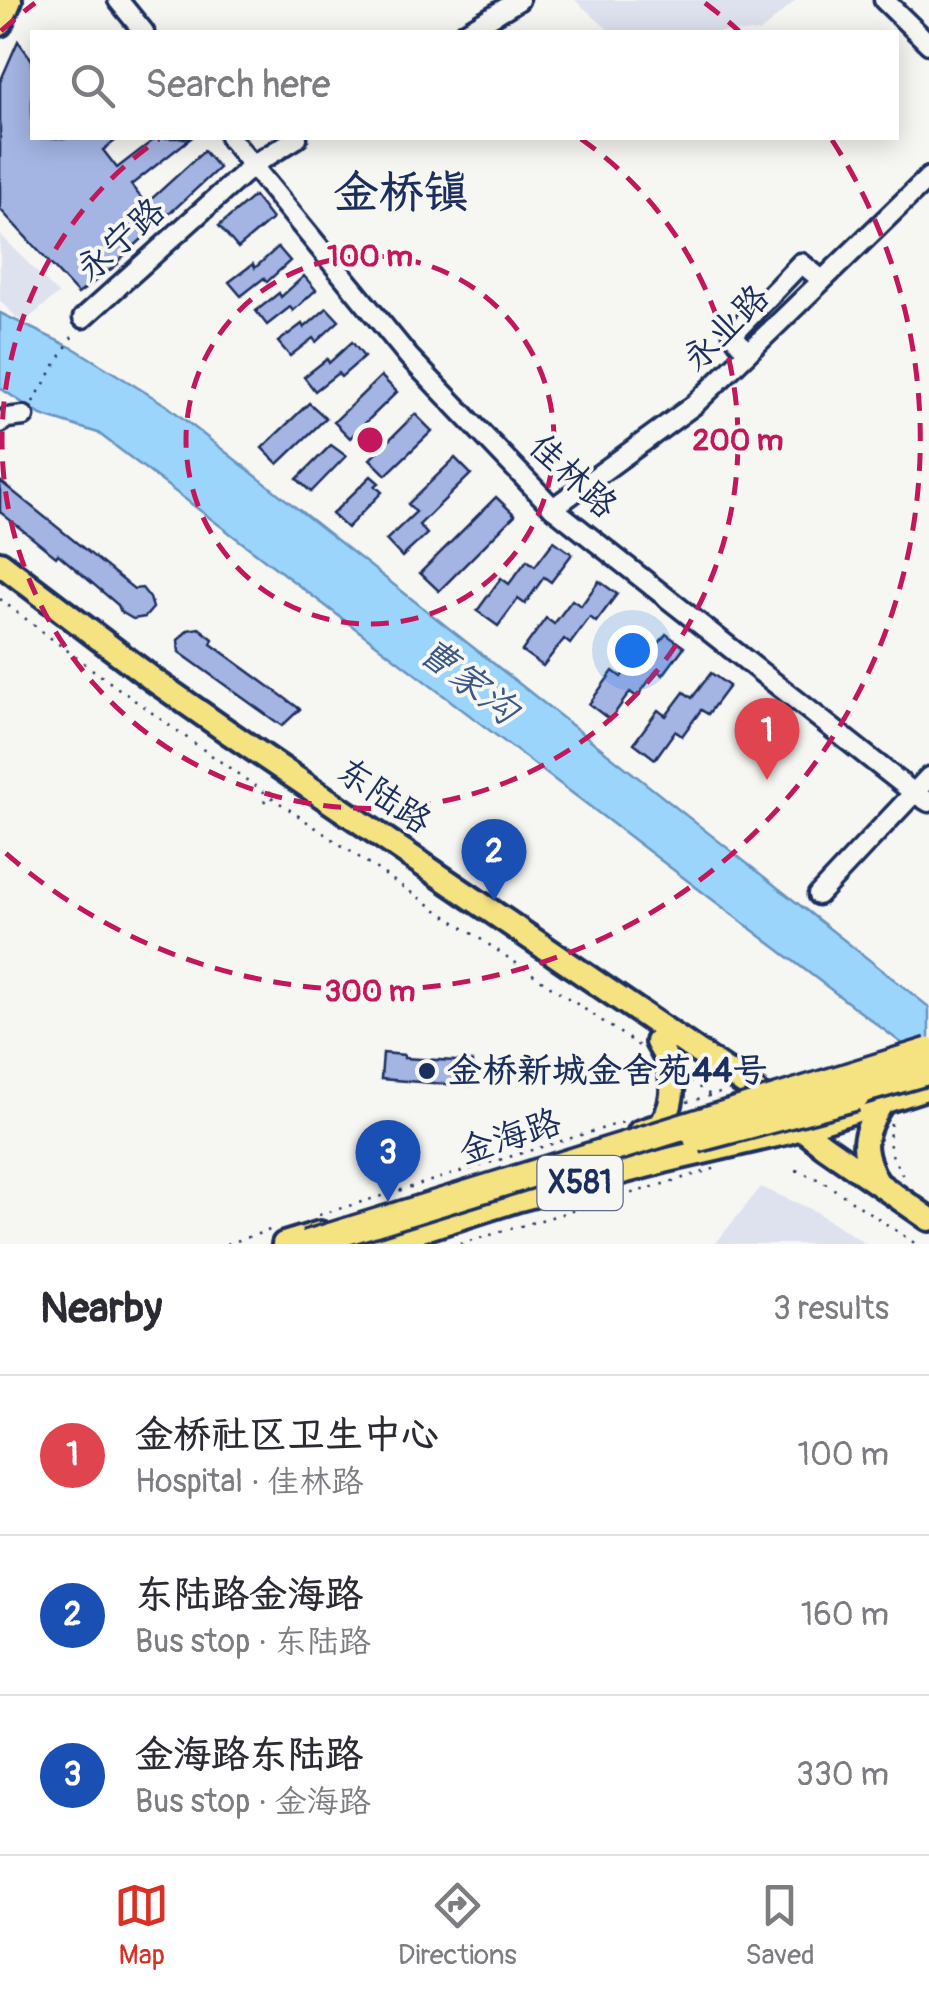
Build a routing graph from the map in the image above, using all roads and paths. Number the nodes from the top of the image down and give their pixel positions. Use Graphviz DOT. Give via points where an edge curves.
graph roads {
  1 [pos="10,0"];
  2 [pos="118,0"];
  3 [pos="518,0"];
  4 [pos="884,0"];
  5 [pos="0,24"];
  6 [pos="142,30"];
  7 [pos="469,30"];
  8 [pos="929,44"];
  9 [pos="232,140"];
  10 [pos="294,140"];
  11 [pos="253,165"];
  12 [pos="929,176"];
  13 [pos="822,280"];
  14 [pos="84,318"];
  15 [pos="747,353"];
  16 [pos="24,416"];
  17 [pos="0,423"];
  18 [pos="554,508"];
  19 [pos="0,563"];
  20 [pos="0,582"];
  21 [pos="0,600"];
  22 [pos="929,777"];
  23 [pos="921,798"];
  24 [pos="818,894"];
  25 [pos="658,1042"];
  26 [pos="929,1042"];
  27 [pos="929,1051"];
  28 [pos="671,1068"];
  29 [pos="924,1082"];
  30 [pos="734,1097"];
  31 [pos="670,1108"];
  32 [pos="883,1112"];
  33 [pos="793,1130"];
  34 [pos="638,1135"];
  35 [pos="720,1167"];
  36 [pos="796,1170"];
  37 [pos="879,1185"];
  38 [pos="907,1190"];
  39 [pos="929,1219"];
  40 [pos="929,1230"];
  41 [pos="308,1231"];
  42 [pos="278,1237"];
  43 [pos="226,1244"];
  44 [pos="344,1244"];
  45 [pos="377,1244"];
  46 [pos="460,1244"];
  47 [pos="916,1244"];
  1 -- 5 [label="main road"];
  2 -- 6 [label="street"];
  3 -- 7 [label="street"];
  4 -- 8 [label="street"];
  9 -- 11 [label="street, 佳林路"];
  10 -- 11 [label="street, 永宁路"];
  11 -- 14 [label="street, 永宁路"];
  11 -- 18 [label="street, 佳林路" via="409,357"];
  12 -- 13 [label="street, 永业路"];
  13 -- 15 [label="street, 永业路"];
  13 -- 15 [label="street" via="801,263 733,334"];
  14 -- 16 [label="path"];
  15 -- 18 [label="street, 永业路" via="678,418"];
  16 -- 17 [label="street"];
  18 -- 23 [label="street, 佳林路"];
  19 -- 30 [label="main road, 东陆路"];
  20 -- 25 [label="main road, 东陆路" via="146,693"];
  21 -- 28 [label="path" via="182,735"];
  22 -- 23 [label="street"];
  23 -- 24 [label="street"];
  25 -- 28 [label="main road"];
  25 -- 30 [label="main road, 东陆路"];
  26 -- 30 [label="main road, 金海路 / X581"];
  27 -- 41 [label="highway, bridge"];
  28 -- 30 [label="path"];
  28 -- 31 [label="main road"];
  29 -- 32 [label="main road, 金海路 / X581"];
  29 -- 34 [label="highway, bridge"];
  30 -- 31 [label="path"];
  30 -- 33 [label="main road, 东陆路"];
  30 -- 34 [label="main road, 金海路 / X581"];
  31 -- 34 [label="main road" via="661,1125"];
  32 -- 33 [label="main road, 金海路 / X581"];
  32 -- 37 [label="main road" via="866,1136 864,1155"];
  32 -- 38 [label="path"];
  33 -- 37 [label="main road, 东陆路"];
  33 -- 40 [label="main road, 东陆路"];
  33 -- 45 [label="main road, 金海路 / X581" via="519,1199"];
  34 -- 41 [label="path"];
  34 -- 42 [label="main road, 金海路 / X581"];
  34 -- 44 [label="highway"];
  35 -- 46 [label="path"];
  36 -- 47 [label="path"];
  37 -- 39 [label="main road, 东陆路"];
  42 -- 43 [label="path"];
}
